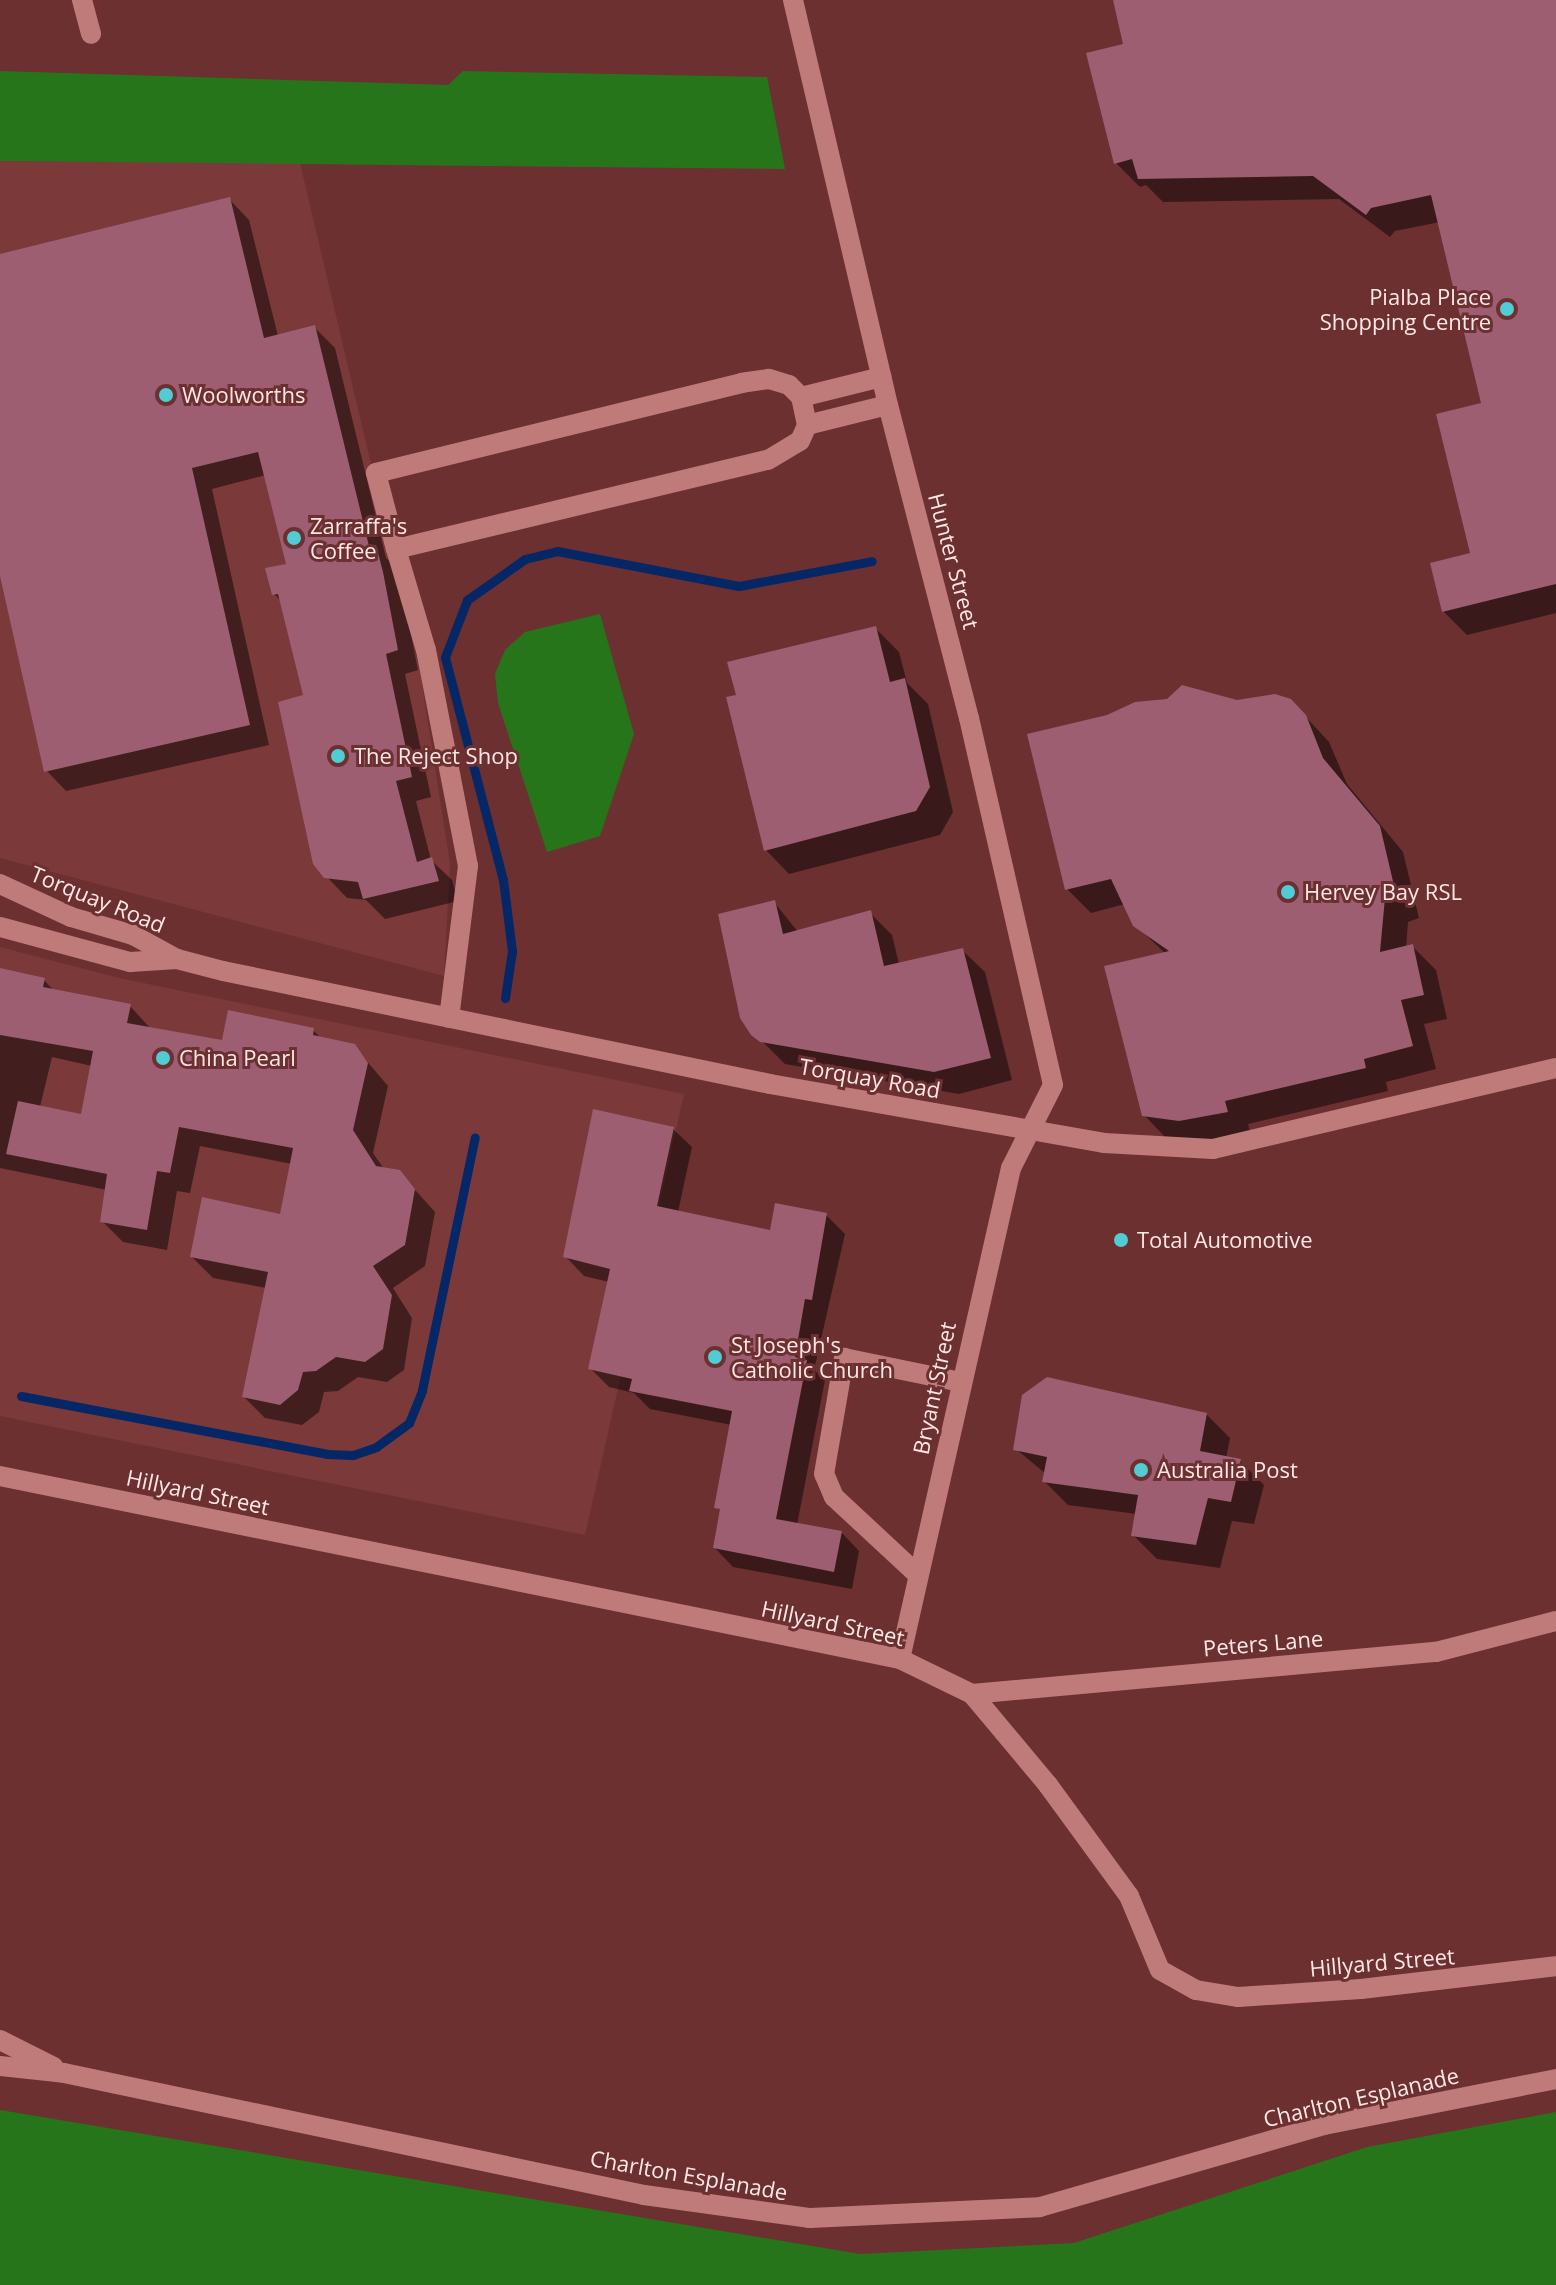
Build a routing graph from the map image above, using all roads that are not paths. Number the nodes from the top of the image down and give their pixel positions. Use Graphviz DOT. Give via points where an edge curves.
graph roads {
  1 [pos="82,0"];
  2 [pos="793,0"];
  3 [pos="91,34"];
  4 [pos="882,377"];
  5 [pos="801,397"];
  6 [pos="888,405"];
  7 [pos="807,425"];
  8 [pos="396,549"];
  9 [pos="0,884"];
  10 [pos="0,927"];
  11 [pos="177,959"];
  12 [pos="449,1018"];
  13 [pos="1556,1068"];
  14 [pos="1028,1130"];
  15 [pos="961,1382"];
  16 [pos="0,1476"];
  17 [pos="917,1574"];
  18 [pos="1556,1621"];
  19 [pos="900,1659"];
  20 [pos="972,1694"];
  21 [pos="1556,1966"];
  22 [pos="0,2040"];
  23 [pos="0,2066"];
  24 [pos="64,2073"];
  25 [pos="1556,2079"];
  1 -- 3 [label="street"];
  2 -- 4 [label="street, Hunter Street"];
  4 -- 5 [label="street"];
  4 -- 6 [label="street, Hunter Street"];
  5 -- 7 [label="street"];
  5 -- 8 [label="street" via="789,385 769,379 742,383 376,473"];
  6 -- 7 [label="street"];
  6 -- 14 [label="street, Hunter Street" via="959,676 1053,1085"];
  7 -- 8 [label="street" via="800,441 768,460"];
  8 -- 12 [label="street" via="426,650 468,866"];
  9 -- 11 [label="street, Torquay Road" via="71,917 133,935"];
  10 -- 11 [label="street, Torquay Road" via="130,962"];
  11 -- 12 [label="street, Torquay Road"];
  12 -- 14 [label="street, Torquay Road"];
  13 -- 14 [label="street, Torquay Road" via="1213,1149 1162,1150"];
  14 -- 15 [label="street, Bryant Street" via="1011,1168"];
  15 -- 17 [label="street, Bryant Street"];
  15 -- 17 [label="street" via="844,1358 824,1474 834,1497"];
  16 -- 19 [label="street, Hillyard Street"];
  17 -- 19 [label="street, Bryant Street"];
  18 -- 20 [label="street, Peters Lane" via="1436,1652"];
  19 -- 20 [label="street, Hillyard Street"];
  20 -- 21 [label="street, Hillyard Street" via="1048,1785 1129,1896 1160,1970 1175,1980 1238,1997 1466,1980"];
  22 -- 24 [label="street"];
  23 -- 24 [label="street, Charlton Esplanade"];
  24 -- 25 [label="street, Charlton Esplanade" via="644,2195 784,2218 852,2219 1040,2207 1324,2125"];
}
